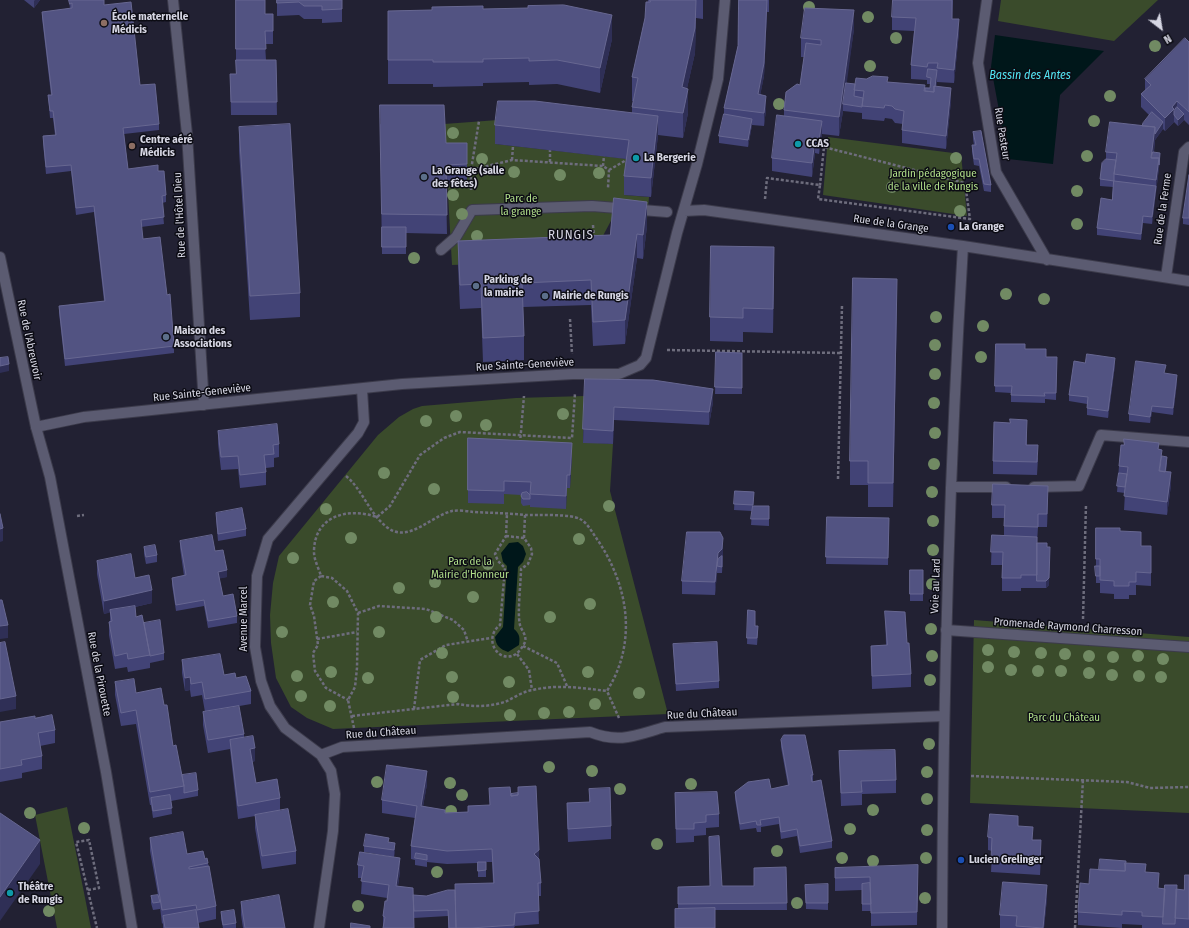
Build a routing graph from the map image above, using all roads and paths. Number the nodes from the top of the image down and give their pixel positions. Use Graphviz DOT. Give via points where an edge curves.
graph roads {
  1 [pos="173,0"];
  2 [pos="725,0"];
  3 [pos="986,0"];
  4 [pos="479,121"];
  5 [pos="513,146"];
  6 [pos="1189,147"];
  7 [pos="550,150"];
  8 [pos="604,156"];
  9 [pos="629,159"];
  10 [pos="512,160"];
  11 [pos="550,162"];
  12 [pos="603,166"];
  13 [pos="609,170"];
  14 [pos="469,171"];
  15 [pos="820,185"];
  16 [pos="765,200"];
  17 [pos="592,206"];
  18 [pos="608,208"];
  19 [pos="472,210"];
  20 [pos="667,212"];
  21 [pos="684,212"];
  22 [pos="594,243"];
  23 [pos="963,246"];
  24 [pos="441,250"];
  25 [pos="0,257"];
  26 [pos="1047,260"];
  27 [pos="1166,277"];
  28 [pos="1189,281"];
  29 [pos="842,305"];
  30 [pos="570,319"];
  31 [pos="660,350"];
  32 [pos="841,353"];
  33 [pos="572,355"];
  34 [pos="362,389"];
  35 [pos="576,391"];
  36 [pos="524,393"];
  37 [pos="204,405"];
  38 [pos="36,427"];
  39 [pos="521,437"];
  40 [pos="1189,442"];
  41 [pos="520,447"];
  42 [pos="342,473"];
  43 [pos="838,479"];
  44 [pos="1079,486"];
  45 [pos="951,487"];
  46 [pos="507,513"];
  47 [pos="525,514"];
  48 [pos="84,515"];
  49 [pos="81,516"];
  50 [pos="377,517"];
  51 [pos="506,536"];
  52 [pos="524,538"];
  53 [pos="321,576"];
  54 [pos="358,613"];
  55 [pos="946,630"];
  56 [pos="357,632"];
  57 [pos="317,638"];
  58 [pos="491,638"];
  59 [pos="1082,639"];
  60 [pos="468,642"];
  61 [pos="523,646"];
  62 [pos="1189,647"];
  63 [pos="517,654"];
  64 [pos="567,686"];
  65 [pos="532,690"];
  66 [pos="607,691"];
  67 [pos="348,700"];
  68 [pos="414,709"];
  69 [pos="352,716"];
  70 [pos="944,716"];
  71 [pos="354,731"];
  72 [pos="620,738"];
  73 [pos="321,755"];
  74 [pos="971,776"];
  75 [pos="1083,779"];
  76 [pos="1189,786"];
  77 [pos="98,864"];
  78 [pos="94,865"];
  79 [pos="88,890"];
  80 [pos="98,928"];
  81 [pos="132,928"];
  82 [pos="319,928"];
  83 [pos="942,928"];
  84 [pos="1075,928"];
  1 -- 37 [label="street, Rue de l'Hôtel Dieu" via="187,134"];
  2 -- 21 [label="street, Rue Sainte-Geneviève" via="718,79"];
  3 -- 26 [label="street, Rue Pasteur" via="978,63 996,172"];
  4 -- 14 [label="path"];
  5 -- 10 [label="path"];
  6 -- 27 [label="street, Rue de la Ferme" via="1184,152"];
  7 -- 11 [label="path"];
  8 -- 12 [label="path"];
  9 -- 13 [label="path"];
  10 -- 11 [label="path"];
  10 -- 14 [label="path"];
  11 -- 12 [label="path"];
  12 -- 13 [label="path"];
  13 -- 18 [label="path"];
  14 -- 19 [label="path"];
  15 -- 15 [label="path" via="818,199 970,219 965,183 824,147"];
  15 -- 16 [label="path" via="767,178"];
  17 -- 18 [label="street"];
  17 -- 19 [label="street"];
  17 -- 22 [label="path"];
  18 -- 20 [label="street"];
  19 -- 24 [label="street" via="456,237"];
  21 -- 23 [label="street, Rue de la Grange" via="704,210"];
  21 -- 34 [label="street, Rue Sainte-Geneviève" via="646,358 640,365 619,374 573,374 402,384"];
  23 -- 26 [label="street, Rue de la Grange"];
  23 -- 45 [label="street, Voie au Lard"];
  25 -- 38 [label="street, Rue de l'Abreuvoir"];
  26 -- 27 [label="street, Rue de la Grange"];
  27 -- 28 [label="street, Rue de la Grange"];
  29 -- 32 [label="path"];
  30 -- 33 [label="path"];
  31 -- 32 [label="path"];
  32 -- 43 [label="path"];
  34 -- 37 [label="street, Rue Sainte-Geneviève"];
  34 -- 73 [label="street, Avenue Marcel" via="364,422 358,433 268,539 257,576 255,647 261,681 270,706 285,728"];
  35 -- 39 [label="path" via="572,438"];
  36 -- 39 [label="path"];
  37 -- 38 [label="street, Rue Sainte-Geneviève" via="84,417"];
  38 -- 81 [label="street, Rue de la Pirouette" via="50,477 106,772"];
  39 -- 41 [label="path"];
  39 -- 50 [label="path" via="460,432 444,438 420,455 390,506"];
  40 -- 44 [label="street" via="1101,435"];
  42 -- 50 [label="path" via="356,485"];
  44 -- 45 [label="street"];
  44 -- 59 [label="path" via="1086,499"];
  45 -- 55 [label="street, Voie au Lard"];
  46 -- 47 [label="path"];
  46 -- 50 [label="path" via="452,511 414,530 400,533 388,528"];
  46 -- 51 [label="path"];
  47 -- 52 [label="path"];
  47 -- 66 [label="path" via="579,518 588,525 607,555 617,579 627,620 625,644 616,676"];
  48 -- 49 [label="path"];
  50 -- 53 [label="path" via="351,512 340,514 321,527 314,553"];
  51 -- 52 [label="path"];
  51 -- 58 [label="path" via="496,554 504,568 500,625 494,630"];
  52 -- 61 [label="path" via="532,554 528,564 521,569 520,625 525,635"];
  53 -- 54 [label="path" via="332,578 347,591"];
  53 -- 57 [label="path" via="314,581 310,605"];
  54 -- 56 [label="path"];
  54 -- 60 [label="path" via="379,606 426,609 453,620 464,630"];
  55 -- 59 [label="street, Promenade Raymond Charresson"];
  55 -- 70 [label="street, Voie au Lard"];
  56 -- 57 [label="path"];
  56 -- 67 [label="path" via="355,687"];
  57 -- 67 [label="path" via="318,645 313,653 315,671 326,688"];
  58 -- 60 [label="path"];
  58 -- 63 [label="path" via="491,643 501,655 508,657"];
  59 -- 62 [label="street, Promenade Raymond Charresson"];
  60 -- 68 [label="path" via="446,645 420,660"];
  61 -- 63 [label="path"];
  61 -- 64 [label="path" via="557,662"];
  63 -- 65 [label="path" via="529,670"];
  64 -- 65 [label="path"];
  64 -- 66 [label="path"];
  65 -- 68 [label="path" via="492,705 458,704"];
  66 -- 72 [label="path" via="618,717"];
  67 -- 69 [label="path"];
  68 -- 69 [label="path"];
  69 -- 71 [label="path"];
  70 -- 72 [label="street, Rue du Château" via="665,727 625,739"];
  70 -- 83 [label="street, Voie au Lard"];
  72 -- 73 [label="street, Rue du Château" via="604,738 590,732 342,747"];
  73 -- 82 [label="street, Avenue Marcel" via="331,772 335,794 333,831"];
  74 -- 75 [label="path"];
  75 -- 76 [label="path" via="1127,782 1150,788"];
  75 -- 84 [label="path"];
  77 -- 78 [label="path"];
  78 -- 79 [label="path" via="99,888"];
  78 -- 79 [label="path" via="89,840 76,842"];
  79 -- 80 [label="path"];
}
